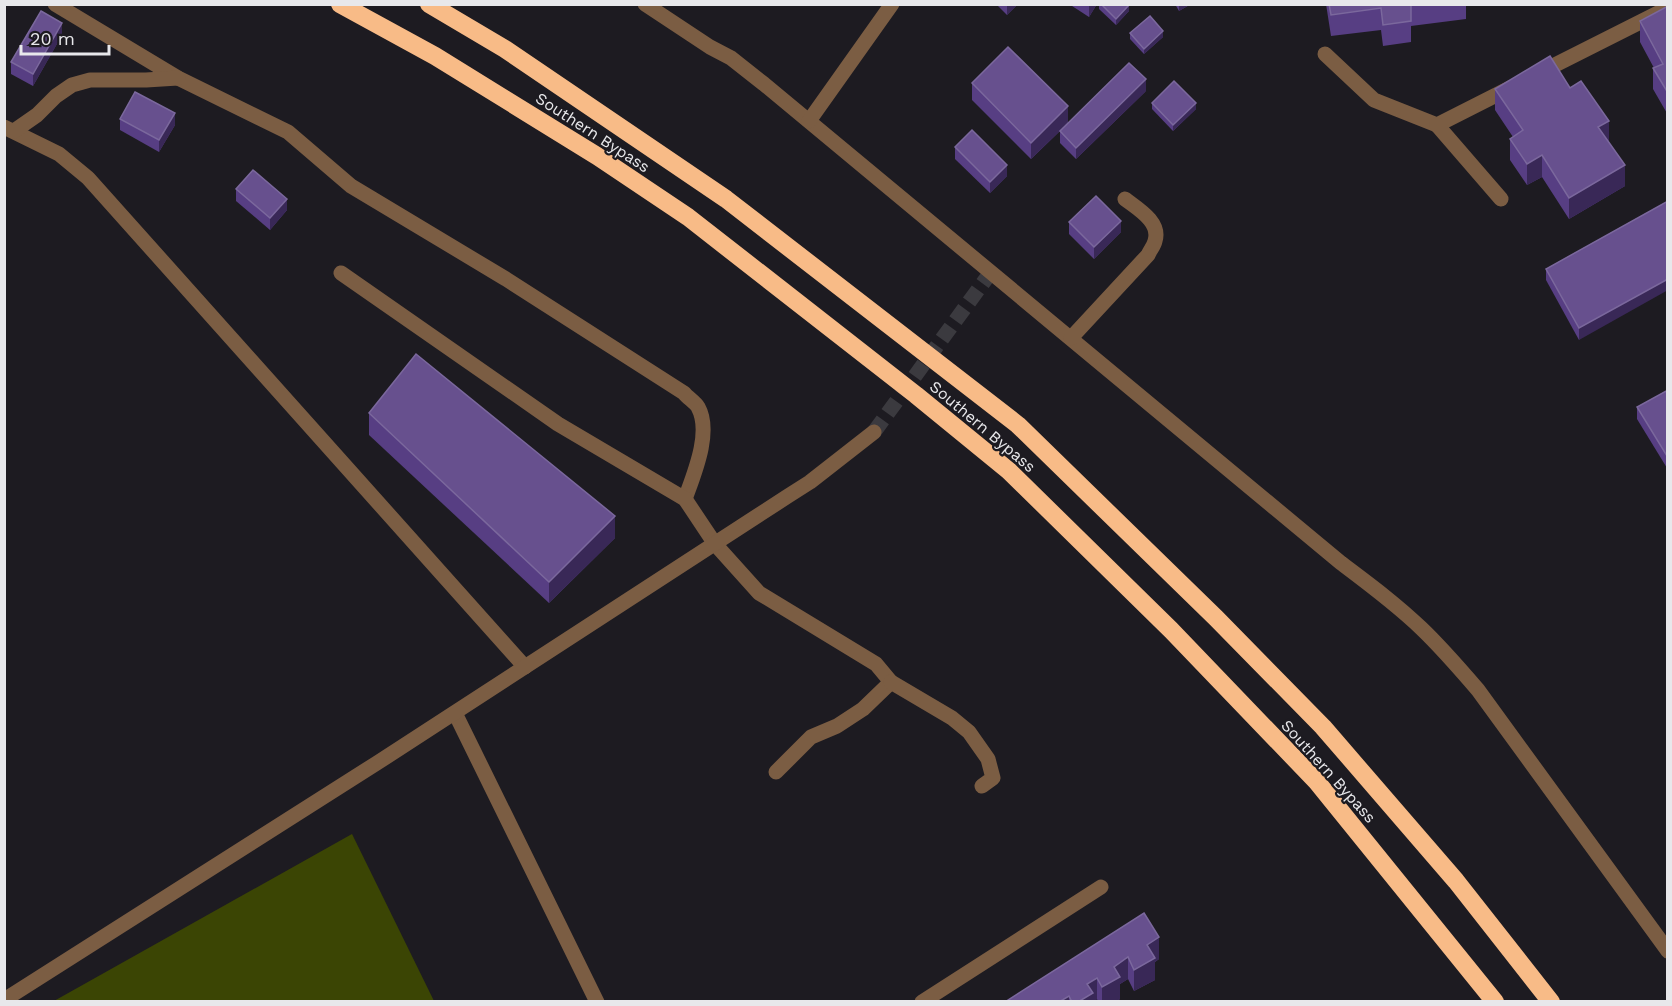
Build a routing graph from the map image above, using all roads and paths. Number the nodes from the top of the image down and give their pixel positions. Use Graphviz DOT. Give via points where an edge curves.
graph roads {
  1 [pos="55,4"];
  2 [pos="340,4"];
  3 [pos="429,4"];
  4 [pos="645,4"];
  5 [pos="892,4"];
  6 [pos="1668,8"];
  7 [pos="1325,54"];
  8 [pos="178,78"];
  9 [pos="809,121"];
  10 [pos="1437,125"];
  11 [pos="9,129"];
  12 [pos="1125,199"];
  13 [pos="1501,199"];
  14 [pos="341,273"];
  15 [pos="1071,338"];
  16 [pos="874,432"];
  17 [pos="685,499"];
  18 [pos="715,544"];
  19 [pos="525,667"];
  20 [pos="891,682"];
  21 [pos="455,713"];
  22 [pos="776,772"];
  23 [pos="982,786"];
  24 [pos="1101,887"];
  25 [pos="1668,951"];
  26 [pos="4,1000"];
  27 [pos="597,1002"];
  28 [pos="921,1002"];
  29 [pos="1495,1002"];
  30 [pos="1551,1002"];
  1 -- 8 [label="street"];
  2 -- 29 [label="highway, Southern Bypass" via="435,56 688,217 1009,471 1171,630 1317,782"];
  3 -- 30 [label="highway, Southern Bypass" via="505,49 726,199 1018,425 1323,727 1456,881"];
  4 -- 9 [label="street" via="731,58"];
  5 -- 9 [label="street"];
  6 -- 10 [label="street"];
  7 -- 10 [label="street" via="1374,100"];
  8 -- 11 [label="street" via="90,80 72,85 37,115"];
  8 -- 17 [label="street" via="288,132 351,186 684,393 698,407 704,428"];
  9 -- 15 [label="street"];
  10 -- 13 [label="street"];
  11 -- 19 [label="street" via="59,154 88,178"];
  12 -- 15 [label="street" via="1153,222 1155,241 1148,255"];
  14 -- 17 [label="street" via="558,424"];
  15 -- 25 [label="street" via="1422,629 1478,690"];
  16 -- 18 [label="street" via="810,482"];
  17 -- 18 [label="street"];
  18 -- 19 [label="street"];
  18 -- 20 [label="street" via="759,593 876,664"];
  19 -- 21 [label="street"];
  20 -- 22 [label="street" via="863,709 811,737"];
  20 -- 23 [label="street" via="969,732 988,759 993,778"];
  21 -- 26 [label="street"];
  21 -- 27 [label="street"];
  24 -- 28 [label="street"];
}
